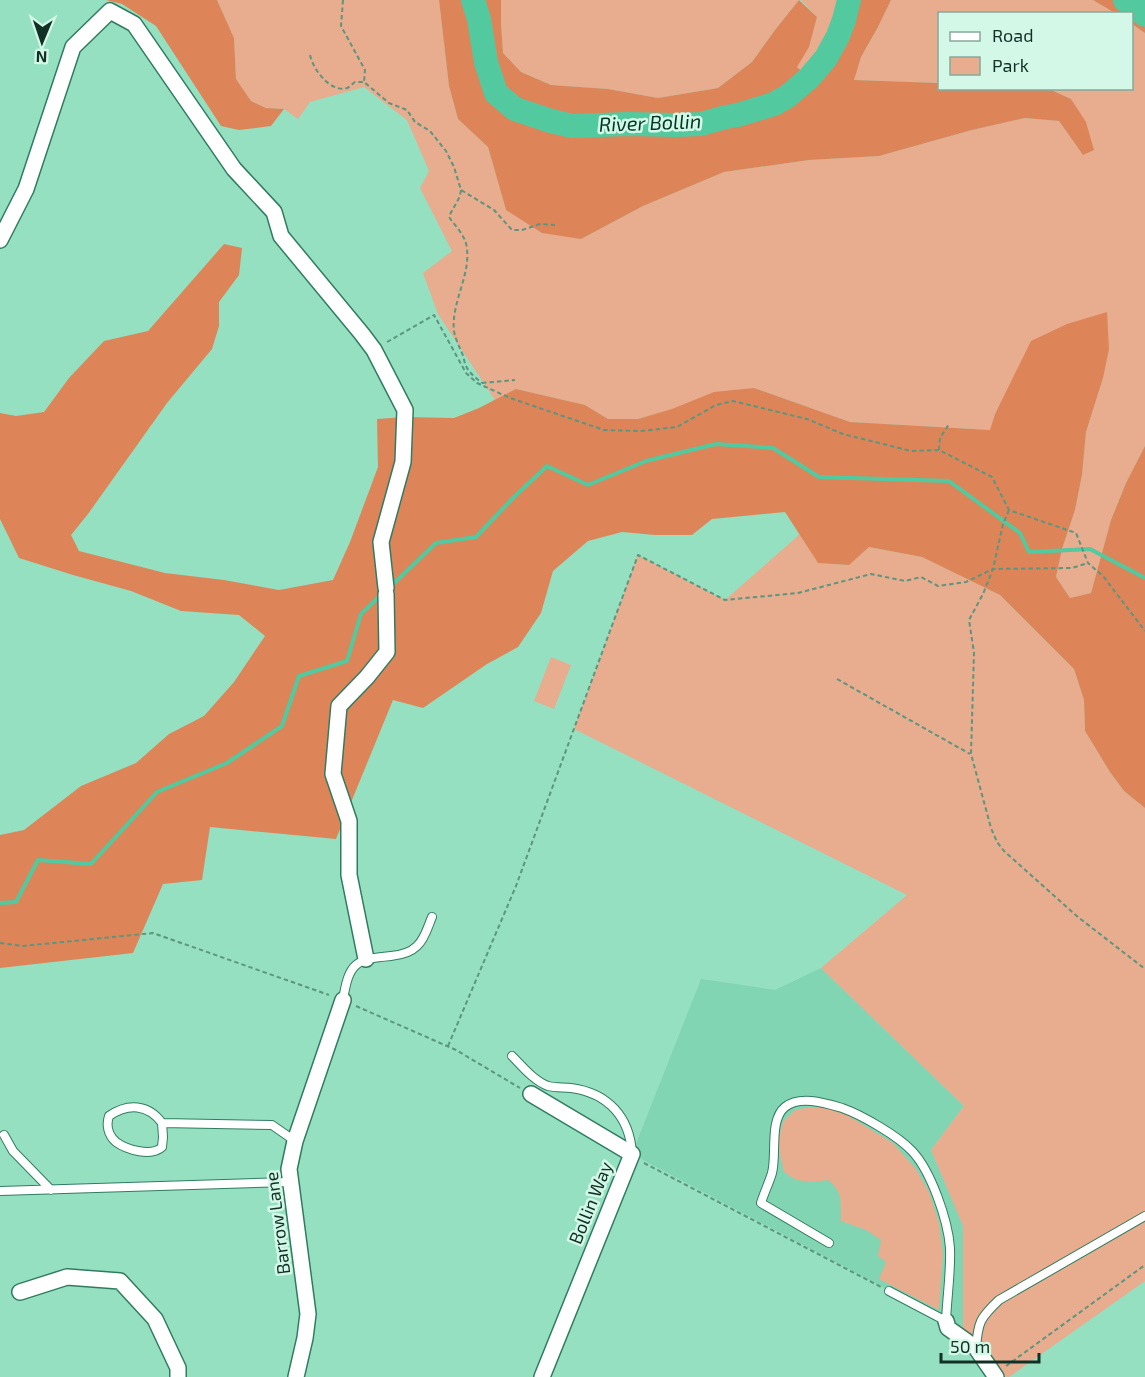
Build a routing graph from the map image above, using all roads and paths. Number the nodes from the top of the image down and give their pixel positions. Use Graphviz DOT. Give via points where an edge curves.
graph roads {
  1 [pos="343,0"];
  2 [pos="310,55"];
  3 [pos="364,82"];
  4 [pos="461,190"];
  5 [pos="555,225"];
  6 [pos="0,240"];
  7 [pos="374,350"];
  8 [pos="515,380"];
  9 [pos="477,383"];
  10 [pos="482,383"];
  11 [pos="949,424"];
  12 [pos="939,450"];
  13 [pos="1009,510"];
  14 [pos="1088,562"];
  15 [pos="993,569"];
  16 [pos="1145,631"];
  17 [pos="837,679"];
  18 [pos="970,754"];
  19 [pos="432,917"];
  20 [pos="0,943"];
  21 [pos="366,959"];
  22 [pos="1145,969"];
  23 [pos="343,1000"];
  24 [pos="448,1046"];
  25 [pos="512,1056"];
  26 [pos="531,1094"];
  27 [pos="162,1124"];
  28 [pos="4,1135"];
  29 [pos="294,1141"];
  30 [pos="632,1155"];
  31 [pos="290,1182"];
  32 [pos="51,1190"];
  33 [pos="0,1191"];
  34 [pos="1145,1216"];
  35 [pos="829,1243"];
  36 [pos="1145,1265"];
  37 [pos="889,1291"];
  38 [pos="20,1292"];
  39 [pos="946,1321"];
  40 [pos="976,1348"];
  41 [pos="995,1376"];
  42 [pos="178,1377"];
  43 [pos="297,1377"];
  44 [pos="542,1377"];
  1 -- 3 [label="path" via="341,26 365,70"];
  2 -- 3 [label="path" via="319,75 335,87 347,88"];
  3 -- 4 [label="path" via="389,103 407,110 415,122 430,131 454,167"];
  4 -- 5 [label="path" via="494,210 512,230"];
  4 -- 10 [label="path" via="449,217 467,247 454,333 465,365"];
  6 -- 7 [label="street" via="26,189 73,47 110,11 134,24 234,169 274,212 281,236"];
  7 -- 9 [label="path" via="434,315 466,373"];
  7 -- 21 [label="street" via="405,410 403,462 381,542 387,652 339,706 333,774 349,821 349,875"];
  8 -- 10 [label="path"];
  9 -- 10 [label="path"];
  9 -- 12 [label="path" via="604,430 677,427 716,405 733,401 910,451"];
  11 -- 12 [label="path" via="940,438"];
  12 -- 13 [label="path" via="992,477"];
  13 -- 14 [label="path" via="1076,533"];
  13 -- 15 [label="path"];
  14 -- 15 [label="path" via="1072,568"];
  14 -- 16 [label="path"];
  15 -- 18 [label="path" via="969,620 974,653"];
  15 -- 24 [label="path" via="966,582 938,586 921,577 905,581 871,574 798,593 725,600 638,555 516,886"];
  17 -- 18 [label="path"];
  18 -- 22 [label="path" via="991,828 1004,851 1078,917"];
  19 -- 21 [label="lane" via="419,945 408,952"];
  20 -- 23 [label="path" via="23,946 153,933"];
  21 -- 23 [label="lane" via="351,971"];
  23 -- 24 [label="path"];
  23 -- 29 [label="street, Barrow Lane"];
  24 -- 26 [label="path"];
  25 -- 30 [label="lane" via="547,1086 586,1092 611,1105 628,1130"];
  26 -- 30 [label="street, Bollin Way"];
  27 -- 27 [label="lane" via="162,1147 151,1153 116,1142 107,1123 109,1116 119,1109 132,1107 149,1110"];
  27 -- 29 [label="lane" via="272,1125"];
  28 -- 32 [label="lane" via="13,1151"];
  29 -- 31 [label="street, Barrow Lane"];
  30 -- 37 [label="path"];
  30 -- 44 [label="street, Bollin Way"];
  31 -- 32 [label="lane"];
  31 -- 43 [label="street, Barrow Lane" via="308,1314"];
  32 -- 33 [label="lane"];
  34 -- 40 [label="lane" via="999,1300 978,1324"];
  35 -- 39 [label="lane" via="761,1203 772,1172 778,1115 795,1102 825,1103 852,1112 911,1149 922,1164 945,1221 950,1246"];
  36 -- 41 [label="path"];
  37 -- 39 [label="lane"];
  38 -- 42 [label="street" via="67,1277 120,1281 155,1319 178,1368"];
  39 -- 40 [label="street" via="948,1328"];
  40 -- 41 [label="street"];
}
